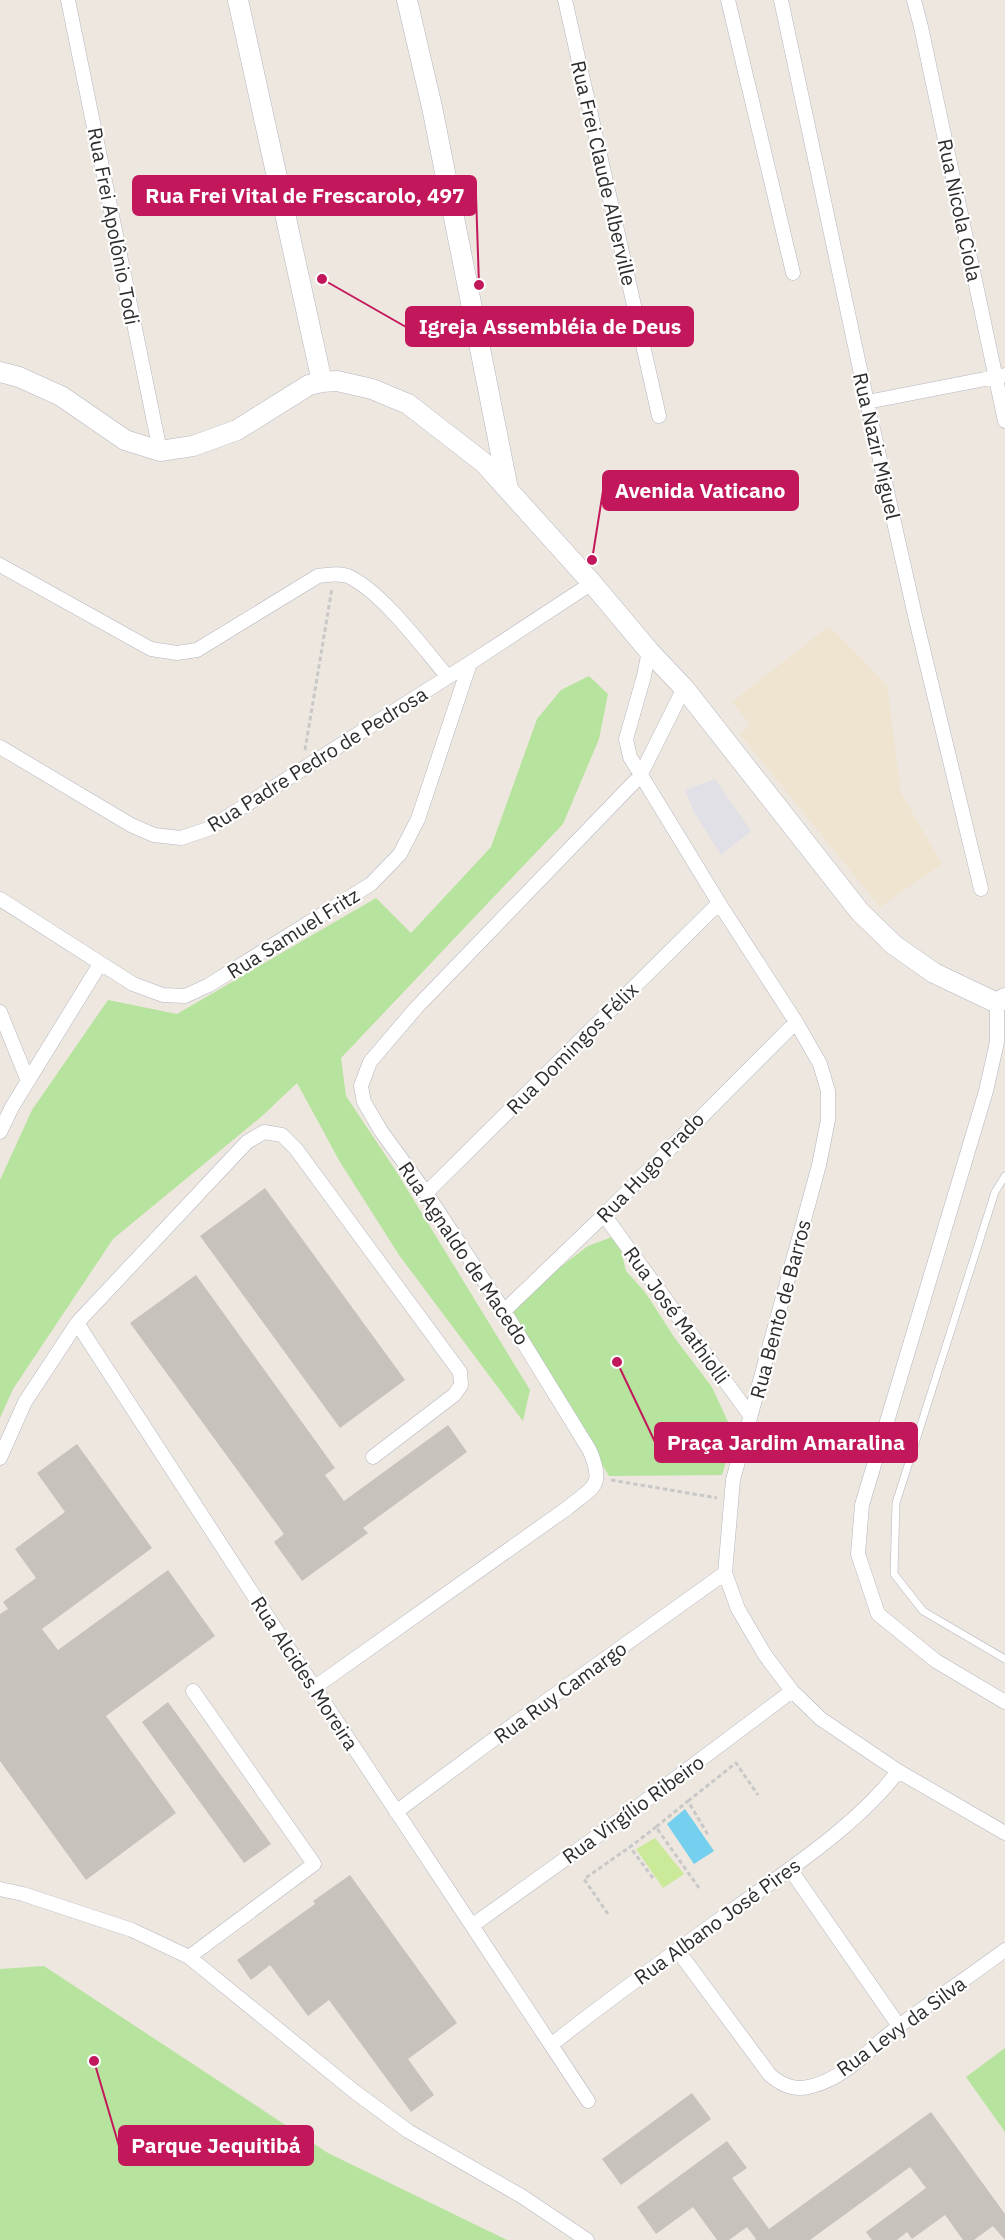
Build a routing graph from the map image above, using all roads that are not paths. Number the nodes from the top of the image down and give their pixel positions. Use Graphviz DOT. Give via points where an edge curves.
graph roads {
  1 [pos="68,0"];
  2 [pos="238,0"];
  3 [pos="407,0"];
  4 [pos="565,0"];
  5 [pos="728,0"];
  6 [pos="781,0"];
  7 [pos="914,0"];
  8 [pos="793,273"];
  9 [pos="0,372"];
  10 [pos="1000,376"];
  11 [pos="322,382"];
  12 [pos="867,402"];
  13 [pos="659,416"];
  14 [pos="1005,421"];
  15 [pos="160,451"];
  16 [pos="508,489"];
  17 [pos="0,565"];
  18 [pos="592,583"];
  19 [pos="649,651"];
  20 [pos="470,663"];
  21 [pos="448,677"];
  22 [pos="684,688"];
  23 [pos="0,747"];
  24 [pos="640,776"];
  25 [pos="981,889"];
  26 [pos="0,899"];
  27 [pos="719,903"];
  28 [pos="100,964"];
  29 [pos="1001,1000"];
  30 [pos="0,1012"];
  31 [pos="796,1022"];
  32 [pos="28,1081"];
  33 [pos="6,1109"];
  34 [pos="0,1132"];
  35 [pos="1005,1176"];
  36 [pos="995,1192"];
  37 [pos="1005,1192"];
  38 [pos="426,1193"];
  39 [pos="604,1215"];
  40 [pos="504,1311"];
  41 [pos="77,1323"];
  42 [pos="750,1415"];
  43 [pos="373,1457"];
  44 [pos="0,1458"];
  45 [pos="725,1573"];
  46 [pos="1005,1659"];
  47 [pos="315,1687"];
  48 [pos="193,1691"];
  49 [pos="792,1691"];
  50 [pos="1005,1702"];
  51 [pos="897,1770"];
  52 [pos="396,1812"];
  53 [pos="1005,1833"];
  54 [pos="790,1869"];
  55 [pos="0,1889"];
  56 [pos="473,1925"];
  57 [pos="1005,1950"];
  58 [pos="678,1951"];
  59 [pos="189,1957"];
  60 [pos="899,2026"];
  61 [pos="551,2045"];
  62 [pos="588,2101"];
  63 [pos="587,2240"];
  1 -- 15 [label="street, Rua Frei Apolônio Todi"];
  2 -- 11 [label="street"];
  3 -- 16 [label="street"];
  4 -- 13 [label="street, Rua Frei Claude Alberville"];
  5 -- 8 [label="street"];
  6 -- 12 [label="street, Rua Nazir Miguel"];
  7 -- 10 [label="street, Rua Nicola Ciola"];
  9 -- 15 [label="street" via="61,396 125,440"];
  10 -- 12 [label="street"];
  10 -- 14 [label="street, Rua Nicola Ciola"];
  11 -- 15 [label="street" via="309,385 237,430 193,446"];
  11 -- 16 [label="street" via="337,381 372,389 408,404 484,463"];
  12 -- 25 [label="street, Rua Nazir Miguel"];
  16 -- 18 [label="street"];
  17 -- 21 [label="street" via="151,649 177,654 197,650 318,576 349,576 374,596"];
  18 -- 19 [label="street"];
  18 -- 20 [label="street, Rua Padre Pedro de Pedrosa"];
  19 -- 22 [label="street"];
  19 -- 24 [label="street, Rua Bento de Barros" via="626,739"];
  20 -- 21 [label="street, Rua Padre Pedro de Pedrosa"];
  20 -- 28 [label="street, Rua Samuel Fritz" via="418,819 400,854 371,884 209,986 185,996 163,995 143,988"];
  21 -- 23 [label="street, Rua Padre Pedro de Pedrosa" via="208,829 181,838 154,835 131,825"];
  22 -- 24 [label="street"];
  22 -- 29 [label="street" via="860,912 894,945 934,973"];
  24 -- 27 [label="street, Rua Bento de Barros"];
  24 -- 38 [label="street, Rua Agnaldo de Macedo" via="423,1000 370,1062 361,1086 364,1102"];
  26 -- 28 [label="street, Rua Samuel Fritz"];
  27 -- 31 [label="street, Rua Bento de Barros"];
  27 -- 38 [label="street, Rua Domingos Félix"];
  28 -- 32 [label="street"];
  29 -- 50 [label="street" via="986,1091 862,1505 858,1554 878,1614 936,1661"];
  30 -- 32 [label="street"];
  31 -- 39 [label="street, Rua Hugo Prado"];
  31 -- 42 [label="street, Rua Bento de Barros" via="819,1064 828,1091 828,1119 819,1165"];
  32 -- 33 [label="street"];
  33 -- 34 [label="street"];
  35 -- 36 [label="lane"];
  36 -- 37 [label="lane"];
  36 -- 46 [label="lane" via="896,1503 894,1574 923,1611"];
  38 -- 40 [label="street, Rua Agnaldo de Macedo"];
  39 -- 40 [label="street, Rua Hugo Prado"];
  39 -- 42 [label="street, Rua José Mathiolli"];
  40 -- 47 [label="street, Rua Agnaldo de Macedo" via="590,1451 598,1478 566,1509"];
  41 -- 43 [label="street" via="247,1142 264,1132 282,1135 460,1372 461,1385 454,1395"];
  41 -- 44 [label="street" via="25,1402"];
  41 -- 47 [label="street, Rua Alcides Moreira"];
  42 -- 45 [label="street, Rua Bento de Barros" via="730,1501"];
  45 -- 49 [label="street, Rua Bento de Barros" via="738,1609"];
  45 -- 52 [label="street, Rua Ruy Camargo"];
  47 -- 52 [label="street, Rua Alcides Moreira"];
  48 -- 59 [label="street" via="314,1864"];
  49 -- 51 [label="street, Rua Bento de Barros" via="821,1719"];
  49 -- 56 [label="street, Rua Virgílio Ribeiro"];
  51 -- 53 [label="street, Rua Bento de Barros"];
  51 -- 54 [label="street, Rua Albano José Pires" via="867,1805"];
  52 -- 56 [label="street, Rua Alcides Moreira"];
  54 -- 58 [label="street, Rua Albano José Pires"];
  54 -- 60 [label="street"];
  55 -- 59 [label="street" via="132,1930"];
  56 -- 61 [label="street, Rua Alcides Moreira"];
  57 -- 60 [label="street, Rua Levy da Silva"];
  58 -- 60 [label="street, Rua Levy da Silva" via="780,2084 796,2089 838,2075"];
  58 -- 61 [label="street, Rua Albano José Pires"];
  59 -- 63 [label="street" via="408,2131 523,2197"];
  61 -- 62 [label="street"];
}
